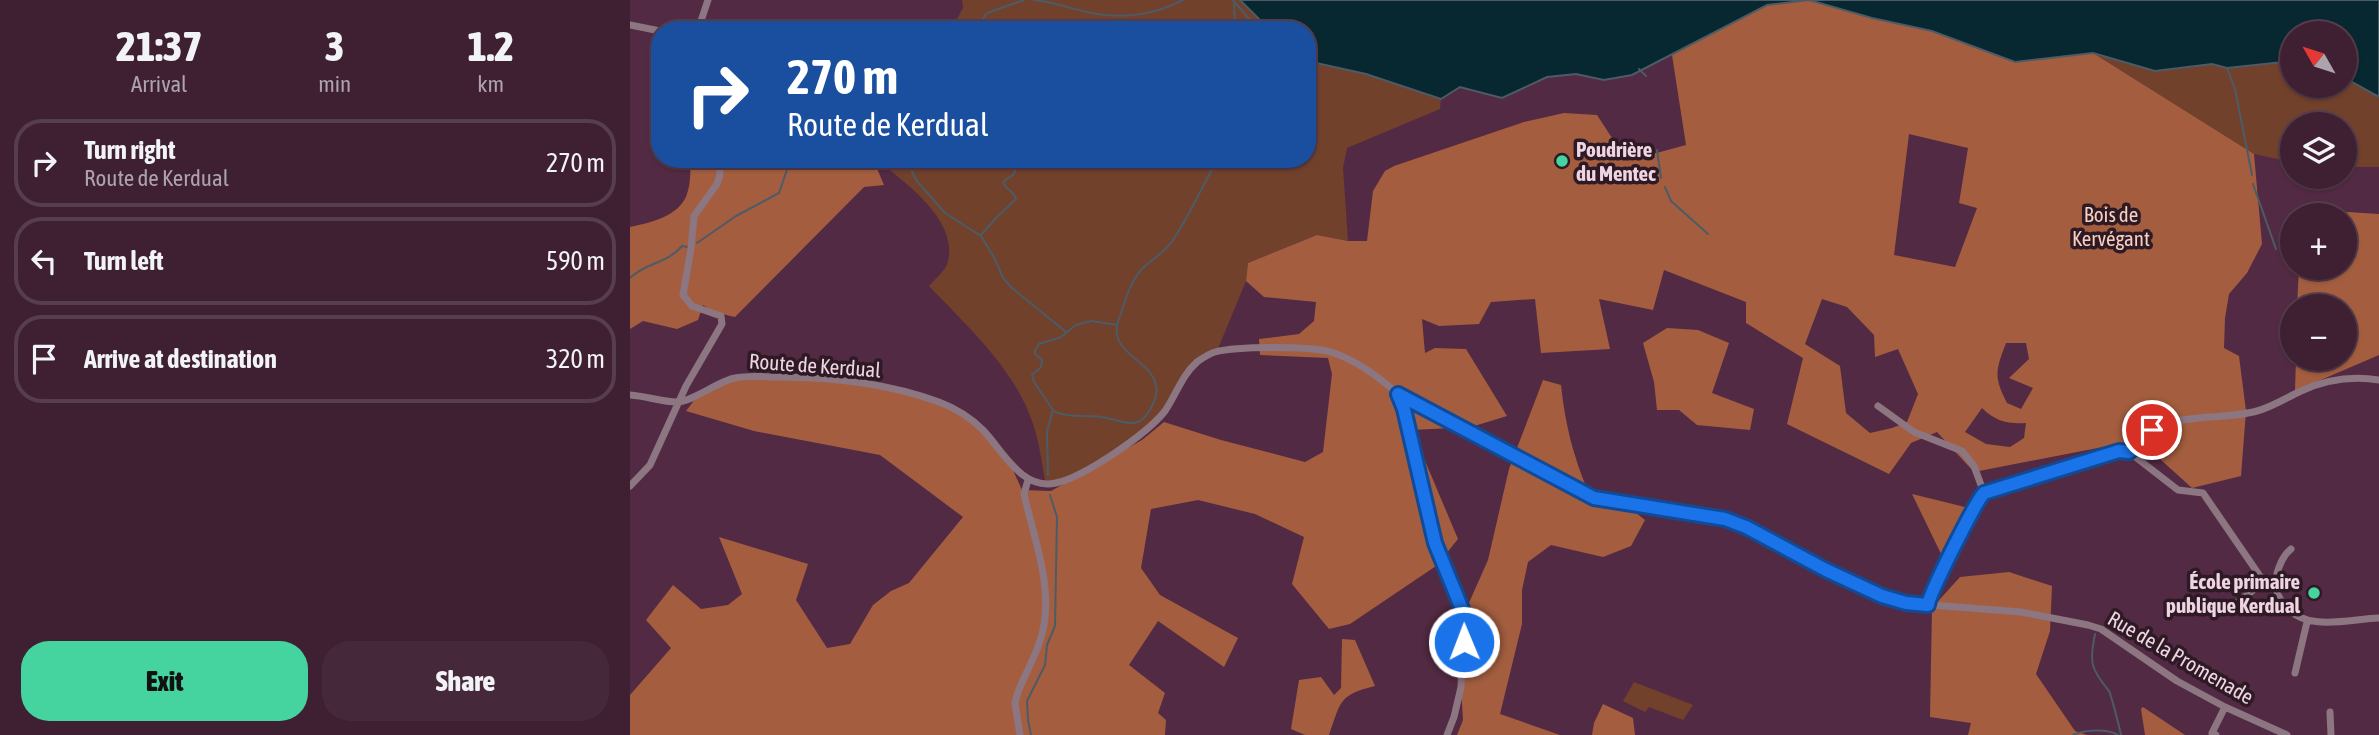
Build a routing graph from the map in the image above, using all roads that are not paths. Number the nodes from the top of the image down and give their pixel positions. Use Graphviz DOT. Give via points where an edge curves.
graph roads {
  1 [pos="708,0"];
  2 [pos="703,21"];
  3 [pos="630,25"];
  4 [pos="651,29"];
  5 [pos="720,168"];
  6 [pos="2379,380"];
  7 [pos="1398,394"];
  8 [pos="630,395"];
  9 [pos="679,402"];
  10 [pos="1878,406"];
  11 [pos="2129,452"];
  12 [pos="1028,480"];
  13 [pos="630,486"];
  14 [pos="1984,493"];
  15 [pos="2291,549"];
  16 [pos="2264,582"];
  17 [pos="2275,585"];
  18 [pos="2195,604"];
  19 [pos="1928,605"];
  20 [pos="2379,618"];
  21 [pos="2307,622"];
  22 [pos="2295,673"];
  23 [pos="2225,707"];
  24 [pos="2330,712"];
  25 [pos="1020,735"];
  26 [pos="1447,735"];
  27 [pos="2216,735"];
  28 [pos="2287,735"];
  29 [pos="2332,735"];
  1 -- 2 [label="street"];
  3 -- 4 [label="street"];
  5 -- 9 [label="street" via="717,184 694,216 682,295 692,306 721,316 722,324"];
  6 -- 11 [label="street" via="2334,381 2251,413 2168,422"];
  7 -- 12 [label="street" via="1372,373 1334,353 1310,347 1217,351 1195,364 1166,409 1147,430 1116,452 1054,484"];
  7 -- 19 [label="street" via="1594,498 1725,519 1882,596"];
  7 -- 26 [label="street" via="1435,543 1464,614 1461,687"];
  8 -- 9 [label="street"];
  9 -- 12 [label="street, Route de Kerdual" via="737,377 802,377 895,388 965,415"];
  9 -- 13 [label="street" via="650,465"];
  10 -- 14 [label="street" via="1914,432 1962,451 1974,466"];
  11 -- 14 [label="street" via="2119,451"];
  11 -- 16 [label="street" via="2178,490 2203,493"];
  12 -- 25 [label="street" via="1024,494 1045,582 1046,614 1015,703"];
  14 -- 19 [label="street"];
  15 -- 17 [label="street" via="2283,556"];
  16 -- 17 [label="street"];
  16 -- 18 [label="street" via="2231,607"];
  17 -- 21 [label="street" via="2281,602"];
  19 -- 23 [label="street, Rue de la Promenade" via="2021,612 2088,625"];
  20 -- 21 [label="street"];
  21 -- 22 [label="street"];
  23 -- 27 [label="street" via="2212,733"];
  23 -- 28 [label="street, Rue de la Promenade"];
  24 -- 29 [label="street"];
}
